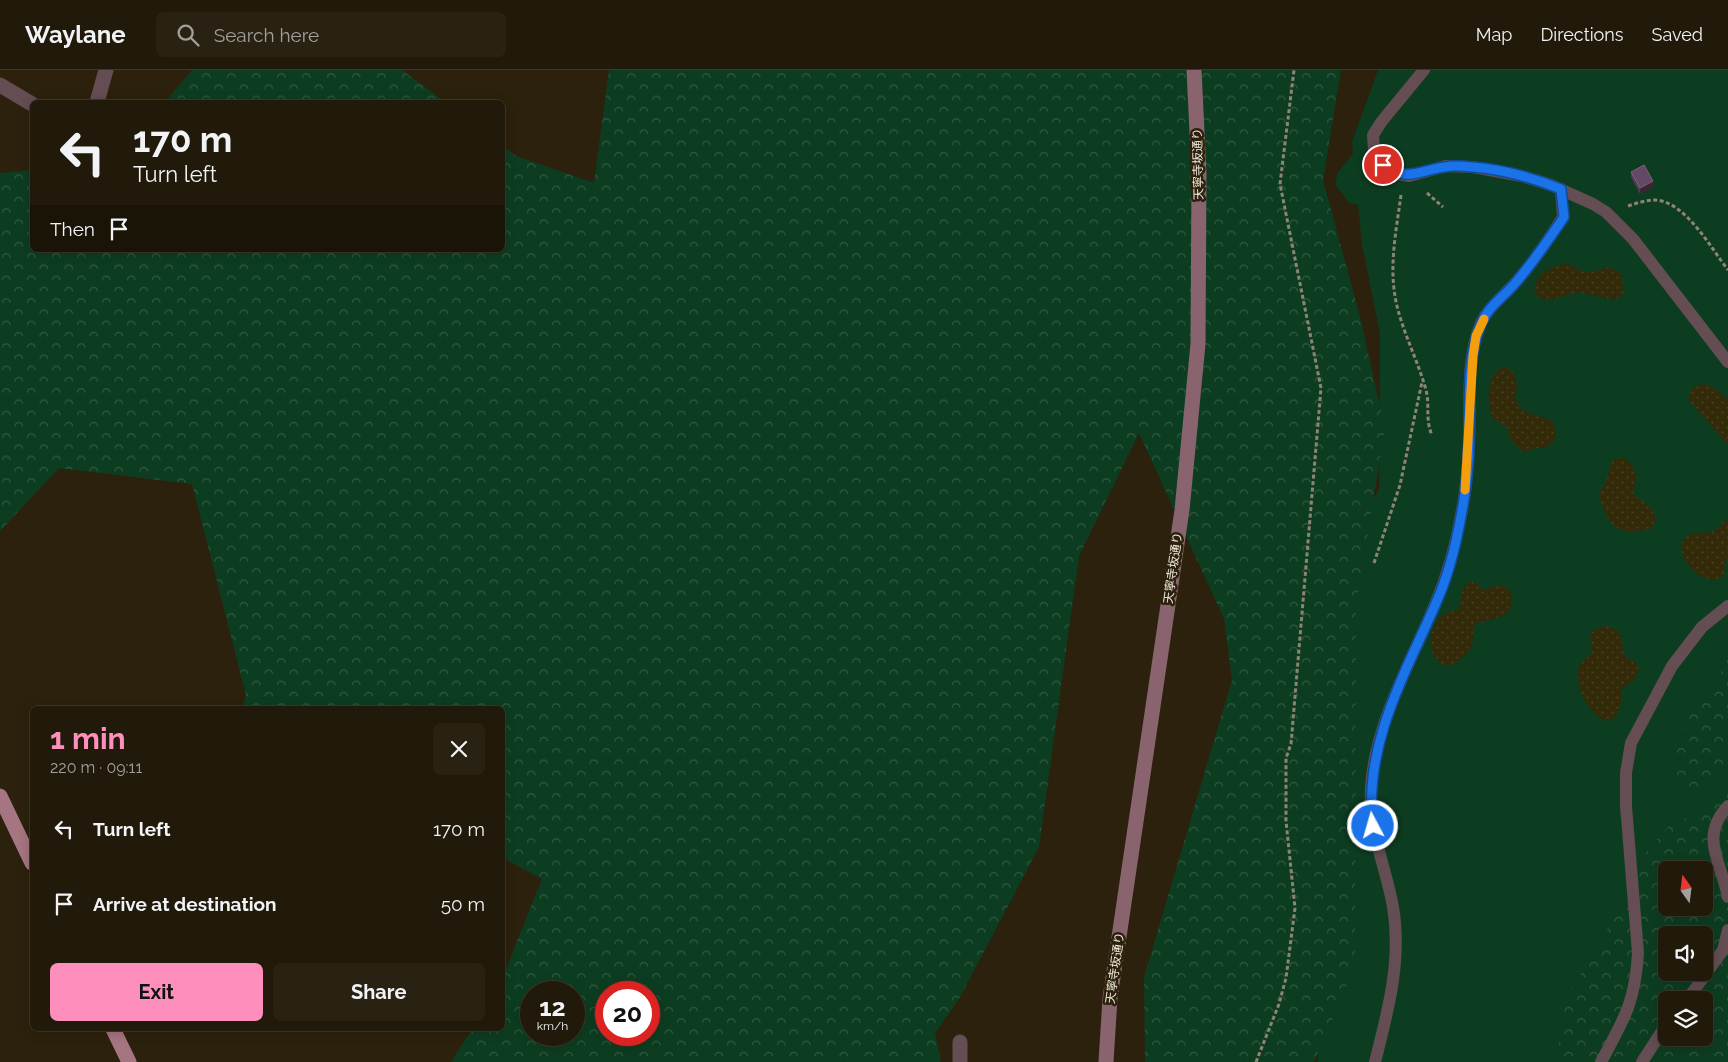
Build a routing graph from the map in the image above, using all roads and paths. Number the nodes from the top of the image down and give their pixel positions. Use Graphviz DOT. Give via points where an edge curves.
graph roads {
  1 [pos="106,70"];
  2 [pos="1194,70"];
  3 [pos="1294,70"];
  4 [pos="1424,70"];
  5 [pos="0,85"];
  6 [pos="98,100"];
  7 [pos="30,103"];
  8 [pos="1403,175"];
  9 [pos="1561,189"];
  10 [pos="1606,212"];
  11 [pos="1728,270"];
  12 [pos="1728,362"];
  13 [pos="1422,382"];
  14 [pos="1432,435"];
  15 [pos="1374,563"];
  16 [pos="1728,606"];
  17 [pos="0,796"];
  18 [pos="1728,806"];
  19 [pos="30,859"];
  20 [pos="1728,897"];
  21 [pos="1728,930"];
  22 [pos="1693,991"];
  23 [pos="114,1031"];
  24 [pos="1658,1037"];
  25 [pos="960,1042"];
  26 [pos="129,1062"];
  27 [pos="960,1062"];
  28 [pos="1106,1062"];
  29 [pos="1256,1062"];
  30 [pos="1375,1062"];
  31 [pos="1601,1062"];
  32 [pos="1642,1062"];
  1 -- 6 [label="street"];
  2 -- 28 [label="street, 天寧寺坂通り" via="1199,173 1198,344 1182,510 1110,998"];
  3 -- 29 [label="path" via="1280,184 1321,388 1291,744 1286,758 1286,821 1295,908 1286,978"];
  4 -- 8 [label="lane" via="1373,135 1374,150 1383,165"];
  5 -- 7 [label="street"];
  8 -- 9 [label="lane" via="1446,166 1473,167 1522,176"];
  8 -- 13 [label="path" via="1393,279 1397,306"];
  9 -- 10 [label="lane"];
  9 -- 30 [label="lane" via="1564,217 1516,282 1487,313 1476,336 1461,516 1448,568 1399,684 1374,765 1373,826 1390,888 1396,932 1392,991"];
  10 -- 11 [label="path" via="1643,201 1657,200 1676,206 1689,218"];
  10 -- 12 [label="lane" via="1633,239"];
  13 -- 14 [label="path"];
  13 -- 15 [label="path" via="1400,485"];
  16 -- 31 [label="lane" via="1702,627 1672,666 1631,743 1626,773 1626,806 1637,975 1634,998"];
  17 -- 19 [label="main road"];
  18 -- 20 [label="lane" via="1718,817 1712,838"];
  21 -- 22 [label="lane" via="1723,950"];
  23 -- 26 [label="main road"];
  24 -- 32 [label="lane"];
  25 -- 27 [label="street"];
}
